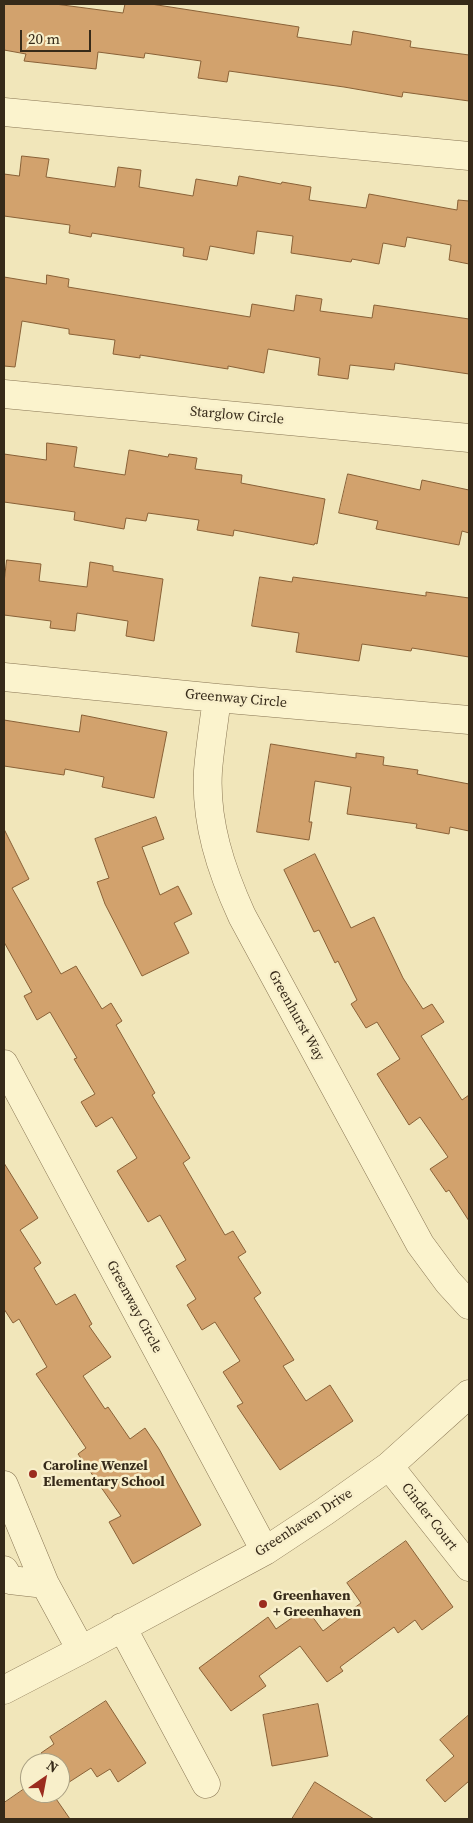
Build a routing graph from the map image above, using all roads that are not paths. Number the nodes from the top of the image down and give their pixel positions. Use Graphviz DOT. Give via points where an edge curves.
graph roads {
  1 [pos="4,112"];
  2 [pos="469,156"];
  3 [pos="4,394"];
  4 [pos="469,438"];
  5 [pos="4,677"];
  6 [pos="217,698"];
  7 [pos="469,720"];
  8 [pos="4,1064"];
  9 [pos="469,1305"];
  10 [pos="469,1394"];
  11 [pos="389,1466"];
  12 [pos="4,1485"];
  13 [pos="265,1551"];
  14 [pos="469,1567"];
  15 [pos="6,1577"];
  16 [pos="45,1584"];
  17 [pos="122,1628"];
  18 [pos="81,1650"];
  19 [pos="4,1690"];
  20 [pos="206,1784"];
  1 -- 2 [label="street"];
  3 -- 4 [label="street, Starglow Circle"];
  5 -- 6 [label="street, Greenway Circle"];
  6 -- 7 [label="street, Greenway Circle"];
  6 -- 9 [label="street, Greenhurst Way" via="208,772 209,805 216,848 227,885 420,1244"];
  8 -- 13 [label="street, Greenway Circle"];
  10 -- 11 [label="street, Greenhaven Drive"];
  11 -- 13 [label="street, Greenhaven Drive"];
  11 -- 14 [label="street, Cinder Court"];
  12 -- 16 [label="street"];
  13 -- 17 [label="street, Greenhaven Drive"];
  15 -- 16 [label="street"];
  16 -- 18 [label="street"];
  17 -- 18 [label="street, Greenhaven Drive"];
  17 -- 20 [label="street"];
  18 -- 19 [label="street, Greenhaven Drive"];
}
